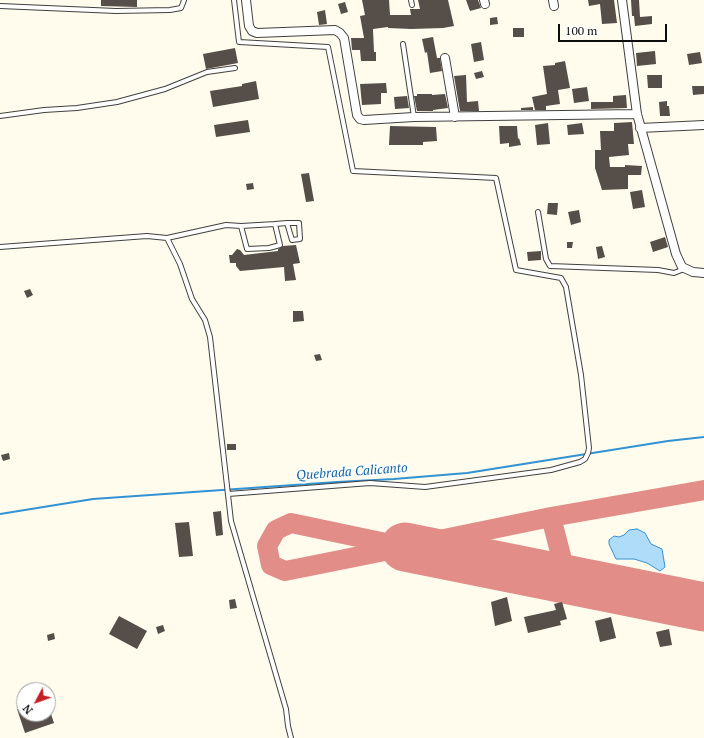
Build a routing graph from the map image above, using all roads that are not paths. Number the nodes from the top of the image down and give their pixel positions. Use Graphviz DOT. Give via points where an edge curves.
graph roads {
  1 [pos="184,0"];
  2 [pos="234,0"];
  3 [pos="246,0"];
  4 [pos="622,0"];
  5 [pos="0,6"];
  6 [pos="403,44"];
  7 [pos="445,58"];
  8 [pos="235,68"];
  9 [pos="637,114"];
  10 [pos="0,116"];
  11 [pos="414,117"];
  12 [pos="455,117"];
  13 [pos="704,125"];
  14 [pos="640,128"];
  15 [pos="538,212"];
  16 [pos="287,223"];
  17 [pos="275,224"];
  18 [pos="241,226"];
  19 [pos="167,238"];
  20 [pos="0,246"];
  21 [pos="685,268"];
  22 [pos="704,273"];
  23 [pos="228,494"];
  24 [pos="291,738"];
  1 -- 5 [label="lane" via="181,8 170,10 116,11"];
  2 -- 23 [label="lane" via="239,42 328,47 354,171 496,178 516,270 561,278 566,287 581,374 589,448 585,459 551,470 425,487 370,483"];
  3 -- 11 [label="street" via="250,26 252,31 257,33 335,30 340,32 344,38 357,115 360,119"];
  4 -- 9 [label="street"];
  6 -- 11 [label="lane"];
  7 -- 12 [label="street"];
  8 -- 10 [label="lane" via="207,72 165,89 117,102"];
  9 -- 12 [label="street"];
  9 -- 14 [label="street"];
  11 -- 12 [label="street"];
  13 -- 14 [label="street"];
  14 -- 21 [label="street" via="676,254"];
  15 -- 21 [label="lane" via="546,259 550,266 658,270 674,273"];
  16 -- 16 [label="lane" via="292,240 300,239 299,223"];
  16 -- 17 [label="lane"];
  17 -- 18 [label="lane"];
  17 -- 18 [label="lane" via="280,245 247,249"];
  18 -- 19 [label="lane" via="226,225"];
  19 -- 20 [label="lane" via="147,236"];
  19 -- 23 [label="lane" via="180,264 192,299 205,320 210,337"];
  21 -- 22 [label="street"];
  23 -- 24 [label="lane" via="231,521 286,709"];
}
